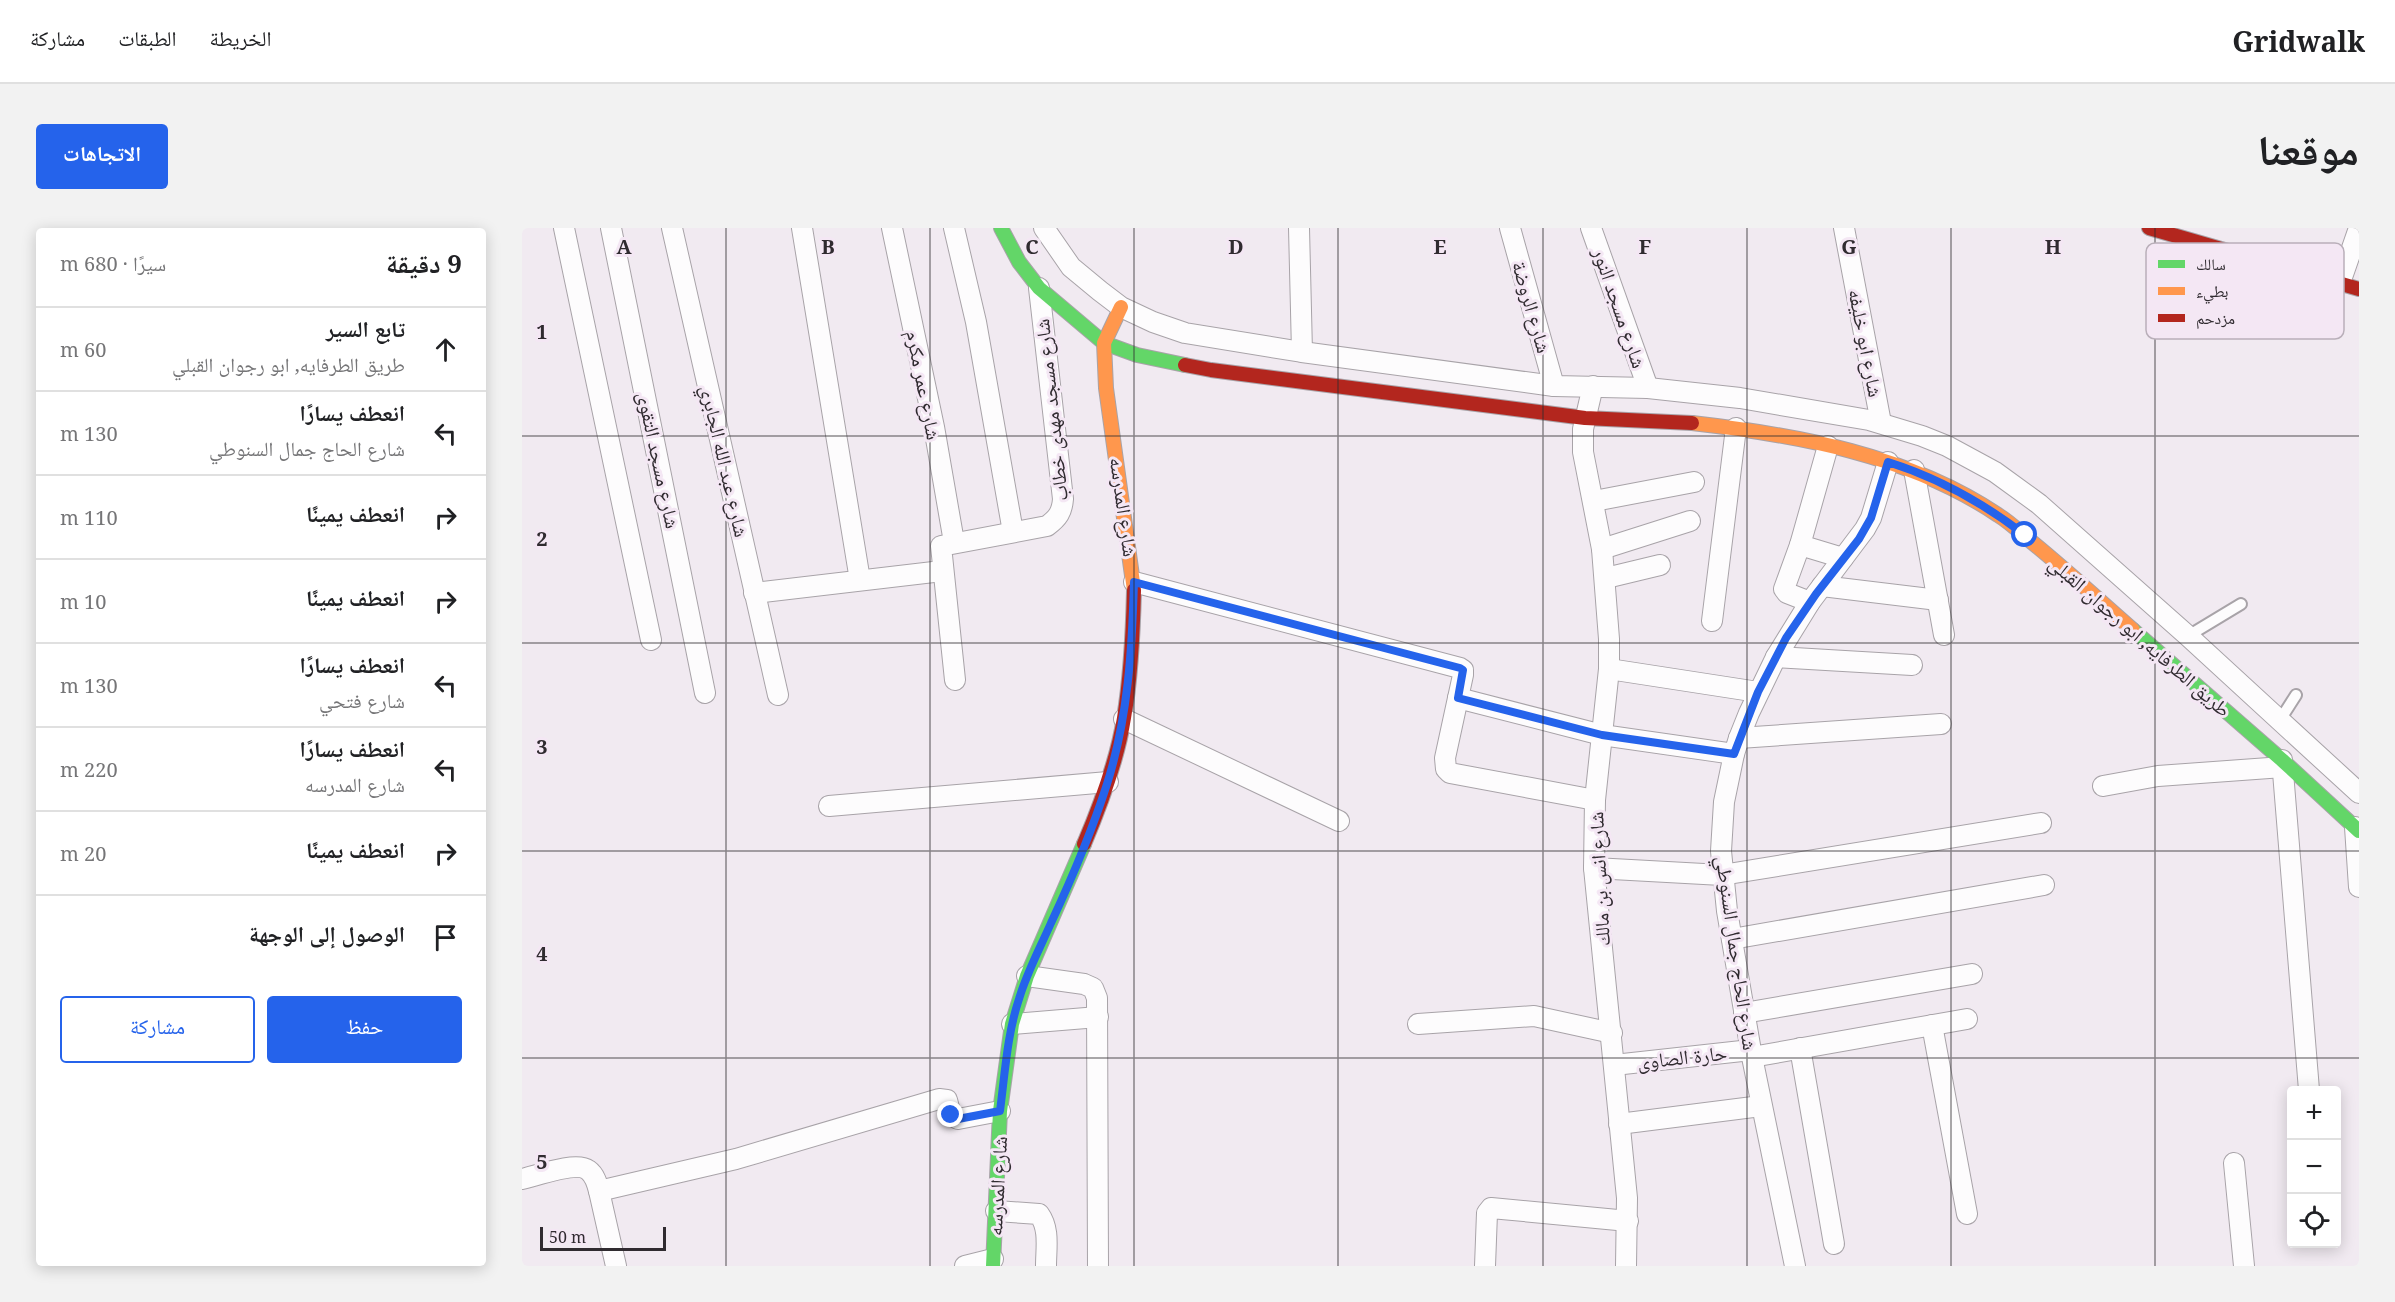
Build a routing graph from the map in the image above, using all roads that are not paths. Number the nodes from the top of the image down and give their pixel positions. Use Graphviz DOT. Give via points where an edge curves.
graph roads {
  1 [pos="564,228"];
  2 [pos="611,228"];
  3 [pos="672,228"];
  4 [pos="802,228"];
  5 [pos="892,228"];
  6 [pos="954,228"];
  7 [pos="1001,228"];
  8 [pos="1044,228"];
  9 [pos="1299,228"];
  10 [pos="1510,228"];
  11 [pos="1591,228"];
  12 [pos="1844,228"];
  13 [pos="2149,228"];
  14 [pos="2359,228"];
  15 [pos="2199,235"];
  16 [pos="2222,243"];
  17 [pos="2344,271"];
  18 [pos="2344,284"];
  19 [pos="1039,288"];
  20 [pos="2359,288"];
  21 [pos="1121,307"];
  22 [pos="1104,343"];
  23 [pos="1302,352"];
  24 [pos="1554,386"];
  25 [pos="1593,386"];
  26 [pos="1648,388"];
  27 [pos="1585,418"];
  28 [pos="1881,423"];
  29 [pos="1736,428"];
  30 [pos="1828,446"];
  31 [pos="1888,462"];
  32 [pos="1914,470"];
  33 [pos="1694,482"];
  34 [pos="1594,501"];
  35 [pos="1690,521"];
  36 [pos="1013,532"];
  37 [pos="947,544"];
  38 [pos="1800,545"];
  39 [pos="1602,549"];
  40 [pos="1843,558"];
  41 [pos="1660,565"];
  42 [pos="942,571"];
  43 [pos="1606,579"];
  44 [pos="860,580"];
  45 [pos="1134,582"];
  46 [pos="1822,586"];
  47 [pos="754,592"];
  48 [pos="1938,600"];
  49 [pos="1810,602"];
  50 [pos="2241,604"];
  51 [pos="1713,621"];
  52 [pos="1944,635"];
  53 [pos="2188,636"];
  54 [pos="651,640"];
  55 [pos="1776,657"];
  56 [pos="1912,664"];
  57 [pos="1609,669"];
  58 [pos="955,680"];
  59 [pos="1758,692"];
  60 [pos="705,693"];
  61 [pos="778,695"];
  62 [pos="2296,695"];
  63 [pos="1458,698"];
  64 [pos="1124,719"];
  65 [pos="2280,720"];
  66 [pos="1941,724"];
  67 [pos="1602,735"];
  68 [pos="1736,746"];
  69 [pos="2282,764"];
  70 [pos="1108,782"];
  71 [pos="2103,786"];
  72 [pos="2359,793"];
  73 [pos="1595,800"];
  74 [pos="829,806"];
  75 [pos="1339,821"];
  76 [pos="2041,823"];
  77 [pos="2357,829"];
  78 [pos="1594,868"];
  79 [pos="1722,875"];
  80 [pos="2044,885"];
  81 [pos="2359,887"];
  82 [pos="1732,939"];
  83 [pos="1972,974"];
  84 [pos="1027,976"];
  85 [pos="1744,1013"];
  86 [pos="1098,1017"];
  87 [pos="1967,1019"];
  88 [pos="1012,1024"];
  89 [pos="1418,1024"];
  90 [pos="1932,1025"];
  91 [pos="1612,1034"];
  92 [pos="1800,1048"];
  93 [pos="1751,1054"];
  94 [pos="1614,1065"];
  95 [pos="2309,1086"];
  96 [pos="1761,1106"];
  97 [pos="1000,1111"];
  98 [pos="1619,1124"];
  99 [pos="2234,1163"];
  100 [pos="522,1179"];
  101 [pos="599,1191"];
  102 [pos="996,1211"];
  103 [pos="1967,1214"];
  104 [pos="1628,1221"];
  105 [pos="1834,1244"];
  106 [pos="993,1262"];
  107 [pos="616,1266"];
  108 [pos="965,1266"];
  109 [pos="1046,1266"];
  110 [pos="1098,1266"];
  111 [pos="1485,1266"];
  112 [pos="1626,1266"];
  113 [pos="1795,1266"];
  114 [pos="2244,1266"];
  1 -- 54 [label="street"];
  2 -- 60 [label="street, شارع مسجد التقوى"];
  3 -- 47 [label="street, شارع عبد الله الجابري"];
  4 -- 44 [label="street"];
  5 -- 37 [label="street, شارع عمر مكرم" via="934,427"];
  6 -- 36 [label="street" via="976,322"];
  7 -- 19 [label="street"];
  8 -- 21 [label="street, طريق الطرفايه, ابو رجوان القبلي" via="1071,267"];
  9 -- 23 [label="street"];
  10 -- 24 [label="street, شارع الروضة"];
  11 -- 26 [label="street, شارع مسجد النور"];
  12 -- 28 [label="street, شارع ابو خليفه"];
  13 -- 15 [label="street"];
  14 -- 17 [label="street"];
  15 -- 16 [label="street"];
  18 -- 20 [label="street"];
  19 -- 22 [label="street"];
  19 -- 36 [label="street, شارع مسجد مهدى خطاب" via="1062,510 1047,526"];
  21 -- 22 [label="street, شارع المدرسه"];
  21 -- 23 [label="street, طريق الطرفايه, ابو رجوان القبلي" via="1185,333"];
  22 -- 27 [label="street, طريق الطرفايه, ابو رجوان القبلي" via="1137,355 1211,370"];
  22 -- 45 [label="street, شارع المدرسه" via="1106,388"];
  23 -- 24 [label="street, طريق الطرفايه, ابو رجوان القبلي"];
  24 -- 25 [label="street, طريق الطرفايه, ابو رجوان القبلي"];
  25 -- 26 [label="street, طريق الطرفايه, ابو رجوان القبلي"];
  25 -- 27 [label="street, شارع انس بن مالك"];
  26 -- 28 [label="street, طريق الطرفايه, ابو رجوان القبلي" via="1740,398"];
  27 -- 29 [label="street, طريق الطرفايه, ابو رجوان القبلي"];
  27 -- 34 [label="street, شارع انس بن مالك" via="1583,452"];
  28 -- 53 [label="street, طريق الطرفايه, ابو رجوان القبلي" via="1947,446 2018,487"];
  29 -- 30 [label="street, طريق الطرفايه, ابو رجوان القبلي"];
  29 -- 51 [label="street"];
  30 -- 31 [label="street, طريق الطرفايه, ابو رجوان القبلي"];
  30 -- 38 [label="street"];
  31 -- 32 [label="street, طريق الطرفايه, ابو رجوان القبلي"];
  31 -- 40 [label="street, شارع الحاج جمال السنوطي" via="1871,518"];
  32 -- 48 [label="street"];
  32 -- 69 [label="street, طريق الطرفايه, ابو رجوان القبلي" via="1971,497 2016,528"];
  33 -- 34 [label="street"];
  34 -- 39 [label="street, شارع انس بن مالك"];
  35 -- 39 [label="street"];
  36 -- 37 [label="street, شارع مسجد مهدى خطاب"];
  37 -- 42 [label="street, شارع عمر مكرم"];
  38 -- 40 [label="street"];
  38 -- 49 [label="street" via="1784,590"];
  39 -- 43 [label="street, شارع انس بن مالك"];
  40 -- 46 [label="street, شارع الحاج جمال السنوطي"];
  41 -- 43 [label="street"];
  42 -- 44 [label="street"];
  42 -- 58 [label="street, شارع عمر مكرم"];
  43 -- 57 [label="street, شارع انس بن مالك"];
  44 -- 47 [label="street"];
  45 -- 63 [label="street" via="1460,668 1463,675"];
  45 -- 64 [label="street, شارع المدرسه"];
  46 -- 48 [label="street"];
  46 -- 49 [label="street, شارع الحاج جمال السنوطي"];
  47 -- 61 [label="street, شارع عبد الله الجابري"];
  48 -- 52 [label="street"];
  49 -- 55 [label="street, شارع الحاج جمال السنوطي"];
  50 -- 53 [label="lane"];
  53 -- 65 [label="street, طريق الطرفايه, ابو رجوان القبلي"];
  55 -- 56 [label="street"];
  55 -- 59 [label="street, شارع الحاج جمال السنوطي"];
  57 -- 59 [label="street"];
  57 -- 67 [label="street, شارع انس بن مالك"];
  59 -- 68 [label="street, شارع الحاج جمال السنوطي"];
  62 -- 65 [label="lane"];
  63 -- 67 [label="street"];
  63 -- 73 [label="street" via="1445,758 1450,773"];
  64 -- 70 [label="street, شارع المدرسه"];
  64 -- 75 [label="street"];
  65 -- 72 [label="street, طريق الطرفايه, ابو رجوان القبلي"];
  66 -- 68 [label="street"];
  67 -- 68 [label="street"];
  67 -- 73 [label="street, شارع انس بن مالك"];
  68 -- 79 [label="street, شارع الحاج جمال السنوطي" via="1724,802"];
  69 -- 71 [label="street" via="2157,776"];
  69 -- 77 [label="street, طريق الطرفايه, ابو رجوان القبلي"];
  69 -- 95 [label="street"];
  70 -- 74 [label="street"];
  70 -- 84 [label="street, شارع المدرسه"];
  73 -- 78 [label="street, شارع انس بن مالك"];
  76 -- 79 [label="street"];
  77 -- 81 [label="street"];
  78 -- 79 [label="street"];
  78 -- 91 [label="street, شارع انس بن مالك"];
  79 -- 82 [label="street, شارع الحاج جمال السنوطي"];
  80 -- 82 [label="street"];
  82 -- 85 [label="street, شارع الحاج جمال السنوطي"];
  83 -- 85 [label="street"];
  84 -- 86 [label="street" via="1093,988"];
  84 -- 88 [label="street, شارع المدرسه"];
  85 -- 93 [label="street, شارع الحاج جمال السنوطي"];
  86 -- 88 [label="street"];
  86 -- 110 [label="street"];
  87 -- 90 [label="street, حارة الصاوى"];
  88 -- 97 [label="street, شارع المدرسه"];
  89 -- 91 [label="street" via="1534,1016"];
  90 -- 92 [label="street, حارة الصاوى"];
  90 -- 103 [label="street"];
  91 -- 94 [label="street, شارع انس بن مالك"];
  92 -- 93 [label="street, حارة الصاوى"];
  92 -- 105 [label="street"];
  93 -- 94 [label="street, حارة الصاوى"];
  93 -- 96 [label="street, شارع الحاج جمال السنوطي"];
  94 -- 98 [label="street, شارع انس بن مالك"];
  96 -- 98 [label="street"];
  96 -- 113 [label="street, شارع الحاج جمال السنوطي"];
  97 -- 101 [label="street" via="958,1119 951,1115 948,1100 939,1099 736,1159"];
  97 -- 102 [label="street, شارع المدرسه"];
  98 -- 104 [label="street, شارع انس بن مالك"];
  99 -- 114 [label="street"];
  100 -- 101 [label="street" via="566,1168 583,1168 594,1175"];
  101 -- 107 [label="street"];
  102 -- 106 [label="street, شارع المدرسه"];
  102 -- 109 [label="street" via="1039,1214 1047,1231"];
  104 -- 111 [label="street" via="1491,1208 1487,1213"];
  104 -- 112 [label="street, شارع انس بن مالك"];
  106 -- 108 [label="street"];
}
